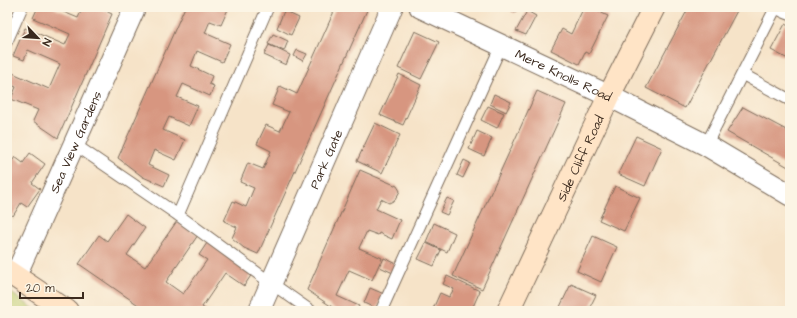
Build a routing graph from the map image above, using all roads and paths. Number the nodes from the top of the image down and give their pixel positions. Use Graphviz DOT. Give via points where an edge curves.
graph roads {
  1 [pos="22,7"];
  2 [pos="135,7"];
  3 [pos="268,7"];
  4 [pos="392,7"];
  5 [pos="420,7"];
  6 [pos="654,7"];
  7 [pos="776,7"];
  8 [pos="785,7"];
  9 [pos="790,10"];
  10 [pos="7,41"];
  11 [pos="501,46"];
  12 [pos="742,74"];
  13 [pos="609,96"];
  14 [pos="790,100"];
  15 [pos="74,144"];
  16 [pos="706,145"];
  17 [pos="790,195"];
  18 [pos="178,215"];
  19 [pos="11,274"];
  20 [pos="271,283"];
  21 [pos="67,311"];
  22 [pos="258,311"];
  23 [pos="311,311"];
  24 [pos="382,311"];
  25 [pos="508,311"];
  1 -- 10 [label="lane"];
  2 -- 15 [label="street, Sea View Gardens"];
  3 -- 18 [label="lane"];
  4 -- 20 [label="street, Park Gate"];
  5 -- 11 [label="street, Mere Knolls Road"];
  6 -- 13 [label="street, Side Cliff Road"];
  7 -- 12 [label="lane"];
  8 -- 9 [label="street"];
  11 -- 13 [label="street, Mere Knolls Road"];
  11 -- 24 [label="lane"];
  12 -- 14 [label="lane"];
  12 -- 16 [label="lane"];
  13 -- 16 [label="street, Mere Knolls Road"];
  13 -- 25 [label="street, Side Cliff Road"];
  15 -- 18 [label="lane"];
  15 -- 19 [label="street, Sea View Gardens"];
  16 -- 17 [label="street, Mere Knolls Road"];
  18 -- 20 [label="lane"];
  19 -- 21 [label="street"];
  20 -- 22 [label="street, Park Gate"];
  20 -- 23 [label="lane"];
}
